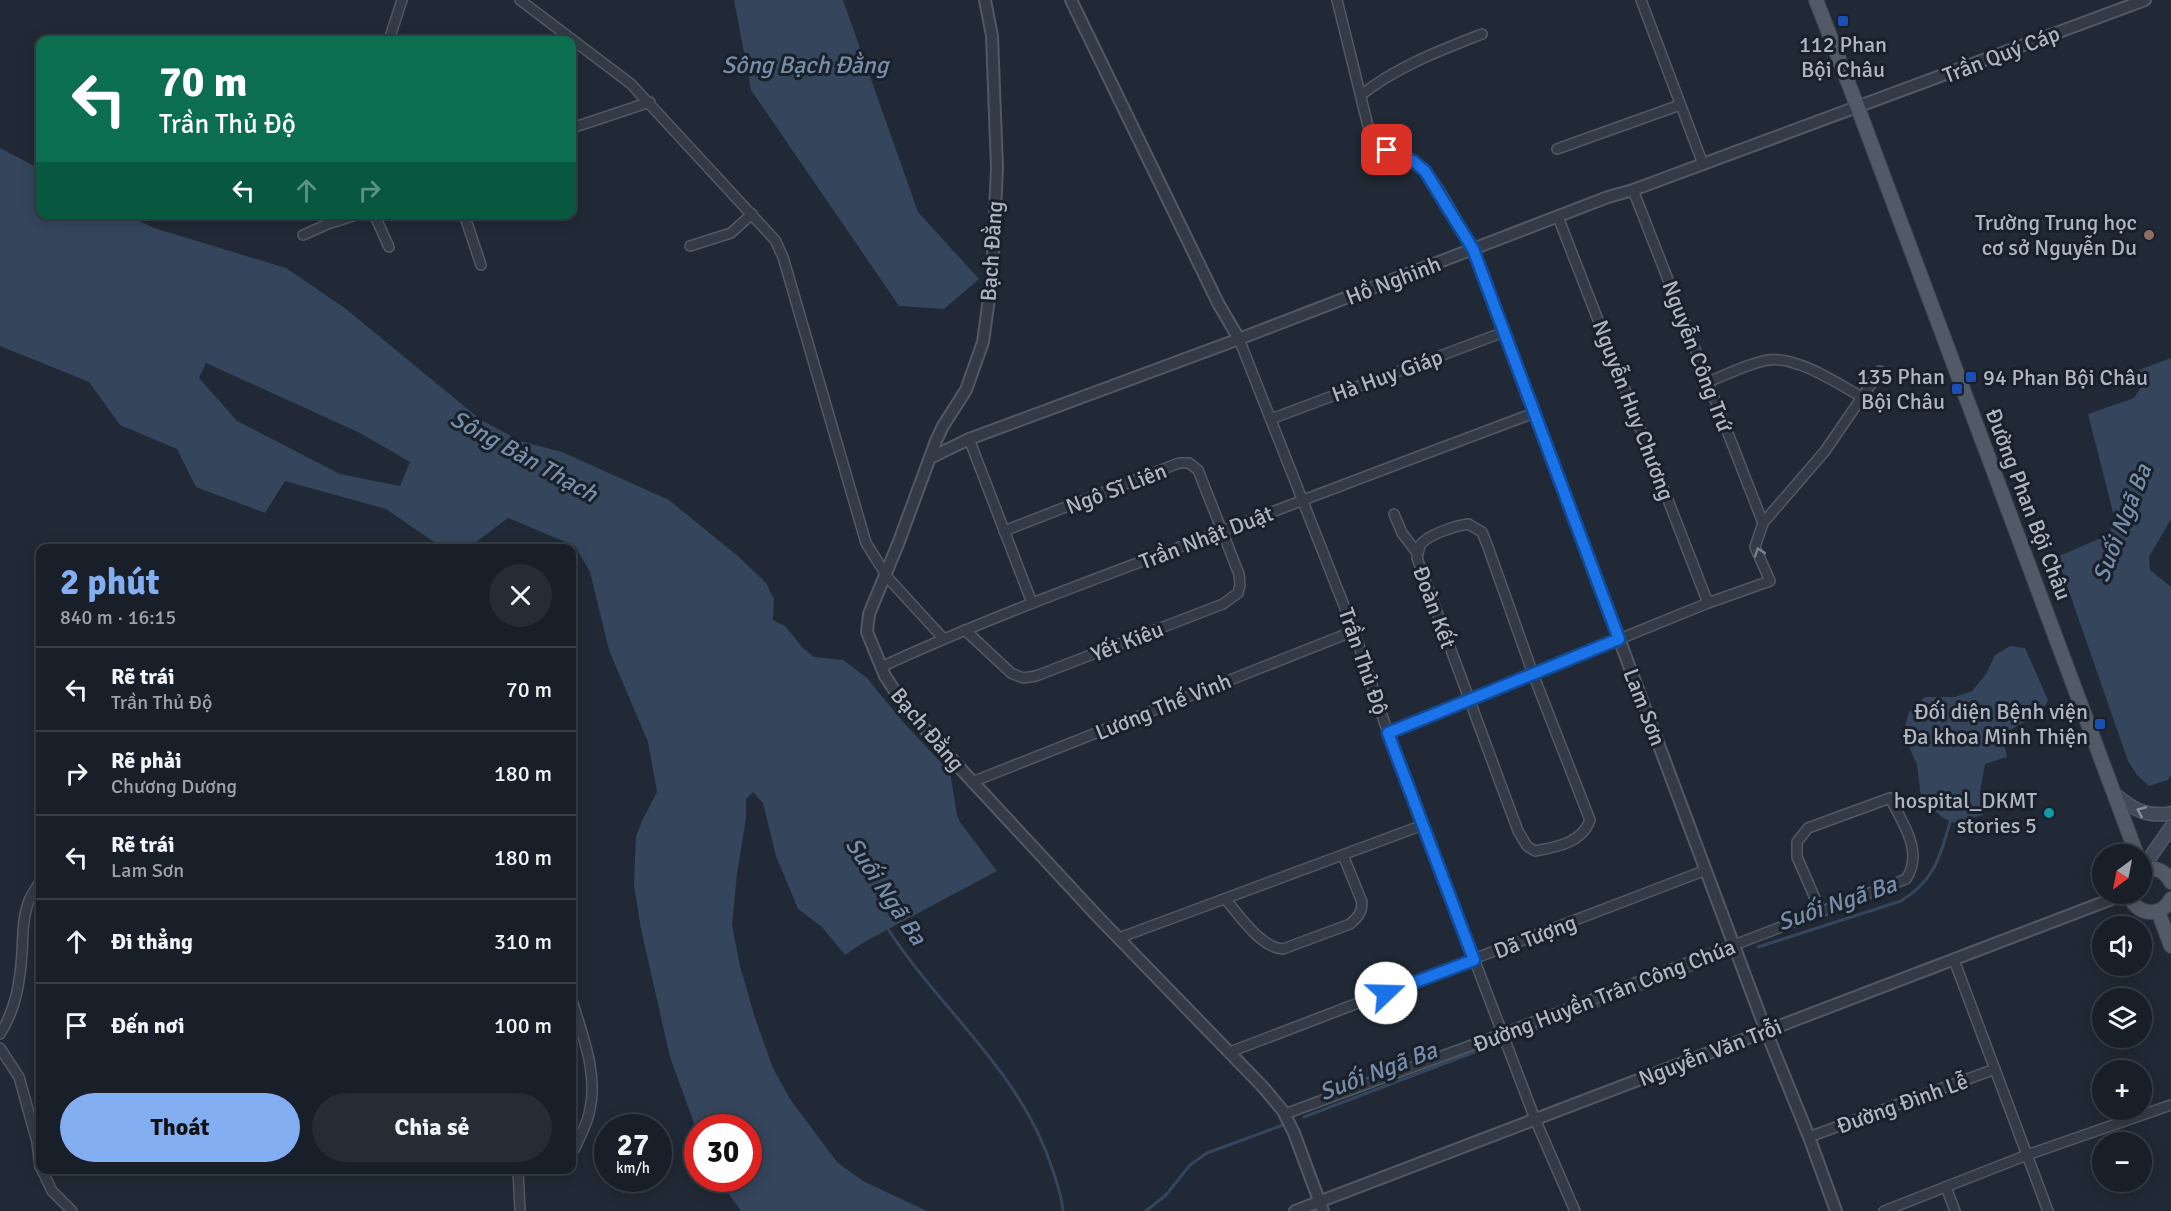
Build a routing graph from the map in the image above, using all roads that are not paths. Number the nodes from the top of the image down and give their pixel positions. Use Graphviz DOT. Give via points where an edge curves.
graph roads {
  1 [pos="402,0"];
  2 [pos="520,0"];
  3 [pos="985,0"];
  4 [pos="1071,0"];
  5 [pos="1337,0"];
  6 [pos="1641,0"];
  7 [pos="1816,0"];
  8 [pos="2145,0"];
  9 [pos="1482,34"];
  10 [pos="390,36"];
  11 [pos="567,36"];
  12 [pos="576,43"];
  13 [pos="1361,94"];
  14 [pos="650,102"];
  15 [pos="1680,105"];
  16 [pos="1858,108"];
  17 [pos="576,127"];
  18 [pos="1557,149"];
  19 [pos="1703,165"];
  20 [pos="1633,190"];
  21 [pos="752,214"];
  22 [pos="1558,217"];
  23 [pos="344,219"];
  24 [pos="376,219"];
  25 [pos="466,219"];
  26 [pos="303,235"];
  27 [pos="690,246"];
  28 [pos="389,247"];
  29 [pos="1473,249"];
  30 [pos="481,265"];
  31 [pos="1504,332"];
  32 [pos="1239,339"];
  33 [pos="1880,371"];
  34 [pos="1708,382"];
  35 [pos="1862,397"];
  36 [pos="1534,413"];
  37 [pos="1271,419"];
  38 [pos="969,439"];
  39 [pos="930,458"];
  40 [pos="1303,499"];
  41 [pos="1394,514"];
  42 [pos="1762,523"];
  43 [pos="1004,531"];
  44 [pos="1222,531"];
  45 [pos="1418,554"];
  46 [pos="885,575"];
  47 [pos="1032,603"];
  48 [pos="1708,603"];
  49 [pos="964,630"];
  50 [pos="1354,631"];
  51 [pos="943,638"];
  52 [pos="1619,639"];
  53 [pos="881,667"];
  54 [pos="1533,674"];
  55 [pos="1469,700"];
  56 [pos="1388,733"];
  57 [pos="972,782"];
  58 [pos="2115,794"];
  59 [pos="2171,813"];
  60 [pos="1423,825"];
  61 [pos="2171,826"];
  62 [pos="2133,844"];
  63 [pos="2152,854"];
  64 [pos="1343,855"];
  65 [pos="2152,869"];
  66 [pos="1706,870"];
  67 [pos="2171,882"];
  68 [pos="36,888"];
  69 [pos="2171,899"];
  70 [pos="1226,900"];
  71 [pos="2101,904"];
  72 [pos="2133,904"];
  73 [pos="2158,911"];
  74 [pos="1821,912"];
  75 [pos="1119,938"];
  76 [pos="1734,945"];
  77 [pos="2171,946"];
  78 [pos="1474,960"];
  79 [pos="1954,960"];
  80 [pos="576,1014"];
  81 [pos="1766,1031"];
  82 [pos="0,1034"];
  83 [pos="1502,1034"];
  84 [pos="0,1048"];
  85 [pos="1230,1052"];
  86 [pos="1995,1069"];
  87 [pos="2171,1105"];
  88 [pos="1285,1114"];
  89 [pos="1535,1119"];
  90 [pos="1809,1137"];
  91 [pos="36,1143"];
  92 [pos="576,1146"];
  93 [pos="2027,1155"];
  94 [pos="44,1174"];
  95 [pos="518,1174"];
  96 [pos="1946,1187"];
  97 [pos="1321,1206"];
  98 [pos="72,1211"];
  99 [pos="520,1211"];
  100 [pos="1295,1211"];
  101 [pos="1575,1211"];
  102 [pos="1836,1211"];
  103 [pos="1884,1211"];
  104 [pos="1955,1211"];
  105 [pos="2048,1211"];
  1 -- 10 [label="street"];
  2 -- 11 [label="street"];
  3 -- 39 [label="street, Bạch Đằng" via="992,36 997,168 992,277 983,342 966,390 943,426"];
  4 -- 32 [label="street"];
  5 -- 13 [label="street"];
  6 -- 15 [label="street"];
  7 -- 16 [label="main road, Đường Phan Bội Châu"];
  8 -- 16 [label="street, Trần Quý Cáp"];
  9 -- 13 [label="street" via="1384,77"];
  12 -- 14 [label="street"];
  13 -- 29 [label="street" via="1366,124 1375,141 1419,164"];
  14 -- 17 [label="street"];
  14 -- 21 [label="street"];
  15 -- 18 [label="street"];
  15 -- 19 [label="street"];
  16 -- 19 [label="street, Hồ Nghinh"];
  16 -- 58 [label="main road, Đường Phan Bội Châu"];
  19 -- 20 [label="street, Hồ Nghinh"];
  20 -- 22 [label="street, Hồ Nghinh"];
  20 -- 34 [label="street, Nguyễn Công Trứ"];
  21 -- 27 [label="street" via="731,233"];
  21 -- 46 [label="street" via="775,240 783,256 867,543"];
  22 -- 29 [label="street, Hồ Nghinh"];
  22 -- 48 [label="street, Nguyễn Huy Chương"];
  23 -- 26 [label="street"];
  24 -- 28 [label="street"];
  25 -- 30 [label="street"];
  29 -- 31 [label="street, Lam Sơn"];
  29 -- 32 [label="street, Hồ Nghinh"];
  31 -- 36 [label="street, Lam Sơn"];
  31 -- 37 [label="street, Hà Huy Giáp"];
  32 -- 37 [label="street, Trần Thủ Độ"];
  32 -- 38 [label="street, Hồ Nghinh"];
  33 -- 35 [label="street"];
  34 -- 35 [label="street" via="1765,361 1787,361"];
  34 -- 42 [label="street, Nguyễn Công Trứ"];
  35 -- 42 [label="street" via="1825,450"];
  36 -- 40 [label="street, Trần Nhật Duật"];
  36 -- 52 [label="street, Lam Sơn"];
  37 -- 40 [label="street, Trần Thủ Độ"];
  38 -- 39 [label="street, Hồ Nghinh"];
  38 -- 43 [label="street"];
  39 -- 46 [label="street, Bạch Đằng"];
  40 -- 44 [label="street, Trần Nhật Duật"];
  40 -- 50 [label="street, Trần Thủ Độ"];
  41 -- 45 [label="street" via="1402,534"];
  48 -- 42 [label="street, one-way" via="1770,581 1755,547"];
  43 -- 44 [label="street, Ngô Sĩ Liên" via="1189,463 1198,470"];
  43 -- 47 [label="street"];
  44 -- 47 [label="street, Trần Nhật Duật"];
  44 -- 49 [label="street, Yết Kiêu" via="1239,574 1238,593 1231,600 1036,676 1023,678 1011,673"];
  45 -- 54 [label="street, Đoàn Kết" via="1421,544 1430,537 1457,526 1468,524 1482,532"];
  45 -- 55 [label="street, Đoàn Kết"];
  46 -- 51 [label="street"];
  46 -- 53 [label="street, Bạch Đằng" via="867,628"];
  47 -- 49 [label="street, Trần Nhật Duật"];
  48 -- 52 [label="street"];
  49 -- 51 [label="street, Trần Nhật Duật"];
  50 -- 56 [label="street, Trần Thủ Độ"];
  50 -- 57 [label="street, Lương Thế Vinh"];
  51 -- 53 [label="street, Trần Nhật Duật"];
  52 -- 54 [label="street"];
  52 -- 66 [label="street, Lam Sơn"];
  53 -- 57 [label="street, Bạch Đằng" via="906,708"];
  54 -- 55 [label="street"];
  54 -- 55 [label="street, Đoàn Kết" via="1590,820 1578,838 1535,851 1527,846"];
  55 -- 56 [label="street"];
  56 -- 60 [label="street, Trần Thủ Độ"];
  57 -- 75 [label="street, Bạch Đằng"];
  59 -- 58 [label="main road, one-way" via="2147,815"];
  58 -- 62 [label="main road, Đường Phan Bội Châu"];
  60 -- 64 [label="street"];
  60 -- 78 [label="street, Trần Thủ Độ"];
  61 -- 63 [label="main road"];
  64 -- 70 [label="street"];
  64 -- 70 [label="street" via="1362,902 1362,910 1350,924 1274,949"];
  65 -- 67 [label="main road" via="2164,872"];
  66 -- 76 [label="street, Lam Sơn"];
  66 -- 78 [label="street, Dã Tượng"];
  68 -- 82 [label="street" via="26,908 10,1018"];
  69 -- 73 [label="main road"];
  70 -- 75 [label="street"];
  71 -- 79 [label="street, Nguyễn Văn Trỗi"];
  72 -- 73 [label="main road" via="2139,909"];
  73 -- 77 [label="main road"];
  74 -- 74 [label="street, Đường Huyền Trân Công Chúa" via="1906,879 1912,870 1914,854 1908,834 1890,798 1808,828 1797,842 1797,858"];
  74 -- 76 [label="street, Đường Huyền Trân Công Chúa"];
  75 -- 85 [label="street, Bạch Đằng"];
  76 -- 81 [label="street, Lam Sơn"];
  76 -- 83 [label="street, Đường Huyền Trân Công Chúa"];
  78 -- 83 [label="street, Trần Thủ Độ"];
  78 -- 85 [label="street, Dã Tượng"];
  79 -- 81 [label="street, Nguyễn Văn Trỗi"];
  79 -- 86 [label="street"];
  80 -- 92 [label="street" via="592,1091 590,1111"];
  81 -- 89 [label="street, Nguyễn Văn Trỗi"];
  81 -- 90 [label="street, Lam Sơn"];
  83 -- 88 [label="street, Đường Huyền Trân Công Chúa"];
  83 -- 89 [label="street, Trần Thủ Độ"];
  84 -- 91 [label="street" via="19,1077"];
  85 -- 88 [label="street, Bạch Đằng"];
  86 -- 90 [label="street, Đường Đinh Lễ"];
  86 -- 93 [label="street"];
  87 -- 93 [label="street"];
  88 -- 97 [label="street, Bạch Đằng"];
  89 -- 97 [label="street, Nguyễn Văn Trỗi"];
  89 -- 101 [label="street, Trần Thủ Độ"];
  90 -- 102 [label="street, Lam Sơn"];
  93 -- 96 [label="street"];
  93 -- 105 [label="street"];
  94 -- 98 [label="street" via="52,1191"];
  95 -- 99 [label="street"];
  96 -- 103 [label="street"];
  96 -- 104 [label="street"];
  97 -- 100 [label="street, Nguyễn Văn Trỗi"];
}
